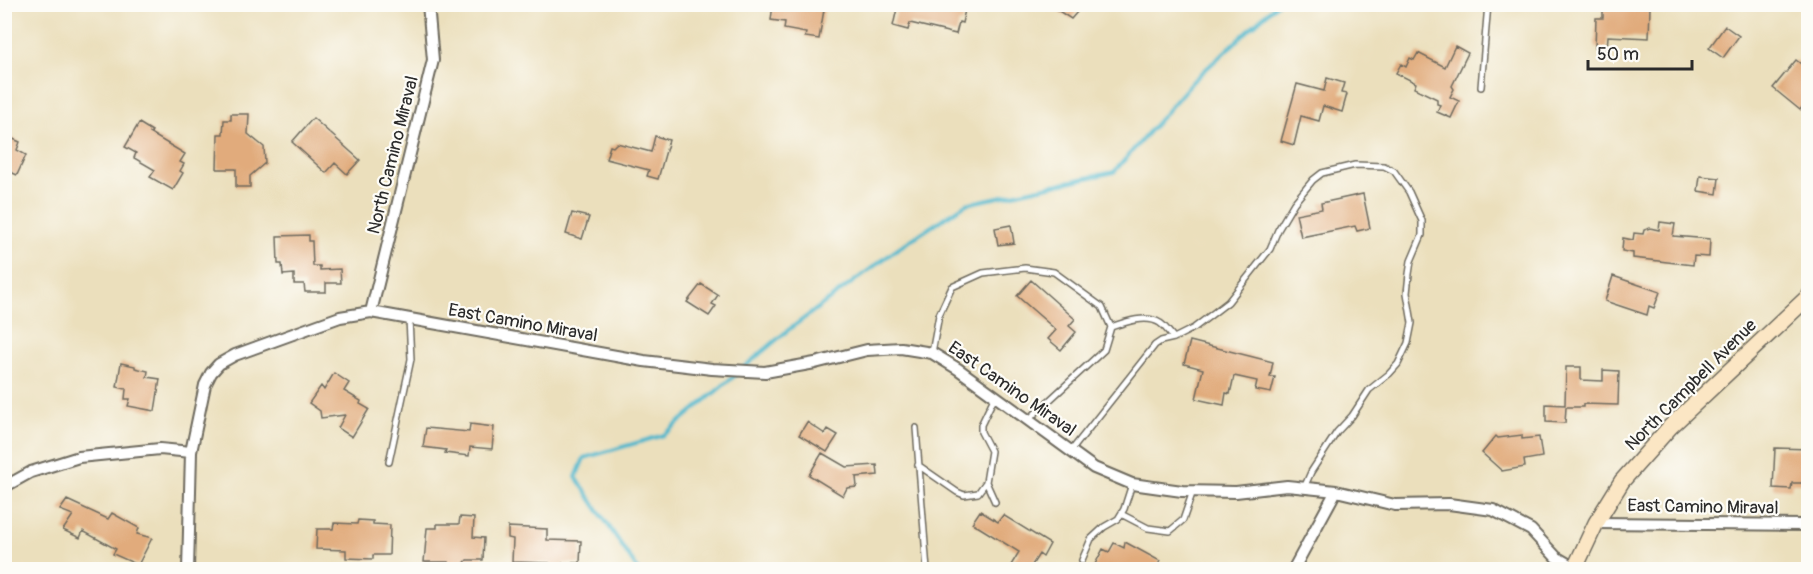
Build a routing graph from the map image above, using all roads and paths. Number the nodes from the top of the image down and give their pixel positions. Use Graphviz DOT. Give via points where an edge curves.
graph roads {
  1 [pos="428,4"];
  2 [pos="1488,4"];
  3 [pos="1481,87"];
  4 [pos="1809,297"];
  5 [pos="371,312"];
  6 [pos="409,319"];
  7 [pos="1111,327"];
  8 [pos="1174,338"];
  9 [pos="932,353"];
  10 [pos="995,396"];
  11 [pos="1028,420"];
  12 [pos="916,428"];
  13 [pos="1071,451"];
  14 [pos="191,452"];
  15 [pos="389,462"];
  16 [pos="918,465"];
  17 [pos="986,482"];
  18 [pos="1132,484"];
  19 [pos="4,487"];
  20 [pos="1304,488"];
  21 [pos="1193,491"];
  22 [pos="1336,491"];
  23 [pos="995,502"];
  24 [pos="1121,514"];
  25 [pos="1596,523"];
  26 [pos="1809,525"];
  27 [pos="1082,560"];
  28 [pos="1574,569"];
  29 [pos="189,570"];
  30 [pos="927,570"];
  31 [pos="1293,570"];
  1 -- 5 [label="street, North Camino Miraval" via="433,60"];
  2 -- 3 [label="lane"];
  4 -- 25 [label="main road, North Campbell Avenue" via="1670,427 1622,482"];
  5 -- 6 [label="street, East Camino Miraval"];
  5 -- 14 [label="street, East Camino Miraval" via="340,317 235,354 219,364 205,385"];
  6 -- 9 [label="street, East Camino Miraval" via="644,361 712,369 765,372 867,350 901,348"];
  6 -- 15 [label="lane" via="411,359"];
  7 -- 8 [label="lane" via="1151,320 1159,322"];
  7 -- 9 [label="lane" via="1102,307 1054,272 1025,268 983,273 952,287 939,315"];
  7 -- 11 [label="lane" via="1104,350"];
  8 -- 13 [label="lane" via="1155,345"];
  8 -- 20 [label="lane" via="1228,302 1270,249 1294,202 1313,180 1323,173 1355,165 1384,166 1394,171 1422,221 1422,235 1409,274 1407,293 1412,323 1408,343 1398,364 1369,390 1337,432"];
  9 -- 10 [label="street, East Camino Miraval"];
  10 -- 11 [label="street, East Camino Miraval"];
  10 -- 17 [label="lane" via="981,425 991,451"];
  11 -- 13 [label="street, East Camino Miraval"];
  12 -- 16 [label="lane"];
  13 -- 18 [label="street, East Camino Miraval" via="1094,468"];
  14 -- 19 [label="street" via="160,448 79,457 30,472"];
  14 -- 29 [label="street, East Camino Miraval"];
  16 -- 17 [label="lane" via="964,495 978,493"];
  16 -- 30 [label="lane"];
  17 -- 23 [label="lane"];
  18 -- 21 [label="street, East Camino Miraval"];
  18 -- 24 [label="lane"];
  20 -- 21 [label="street, East Camino Miraval"];
  20 -- 22 [label="street, East Camino Miraval"];
  21 -- 24 [label="lane" via="1183,520 1170,531 1148,528"];
  22 -- 28 [label="street, East Camino Miraval" via="1395,505 1449,504 1493,510 1531,530 1556,557"];
  22 -- 31 [label="street"];
  24 -- 27 [label="lane" via="1091,539"];
  25 -- 26 [label="street, East Camino Miraval"];
  25 -- 28 [label="main road, North Campbell Avenue"];
}
